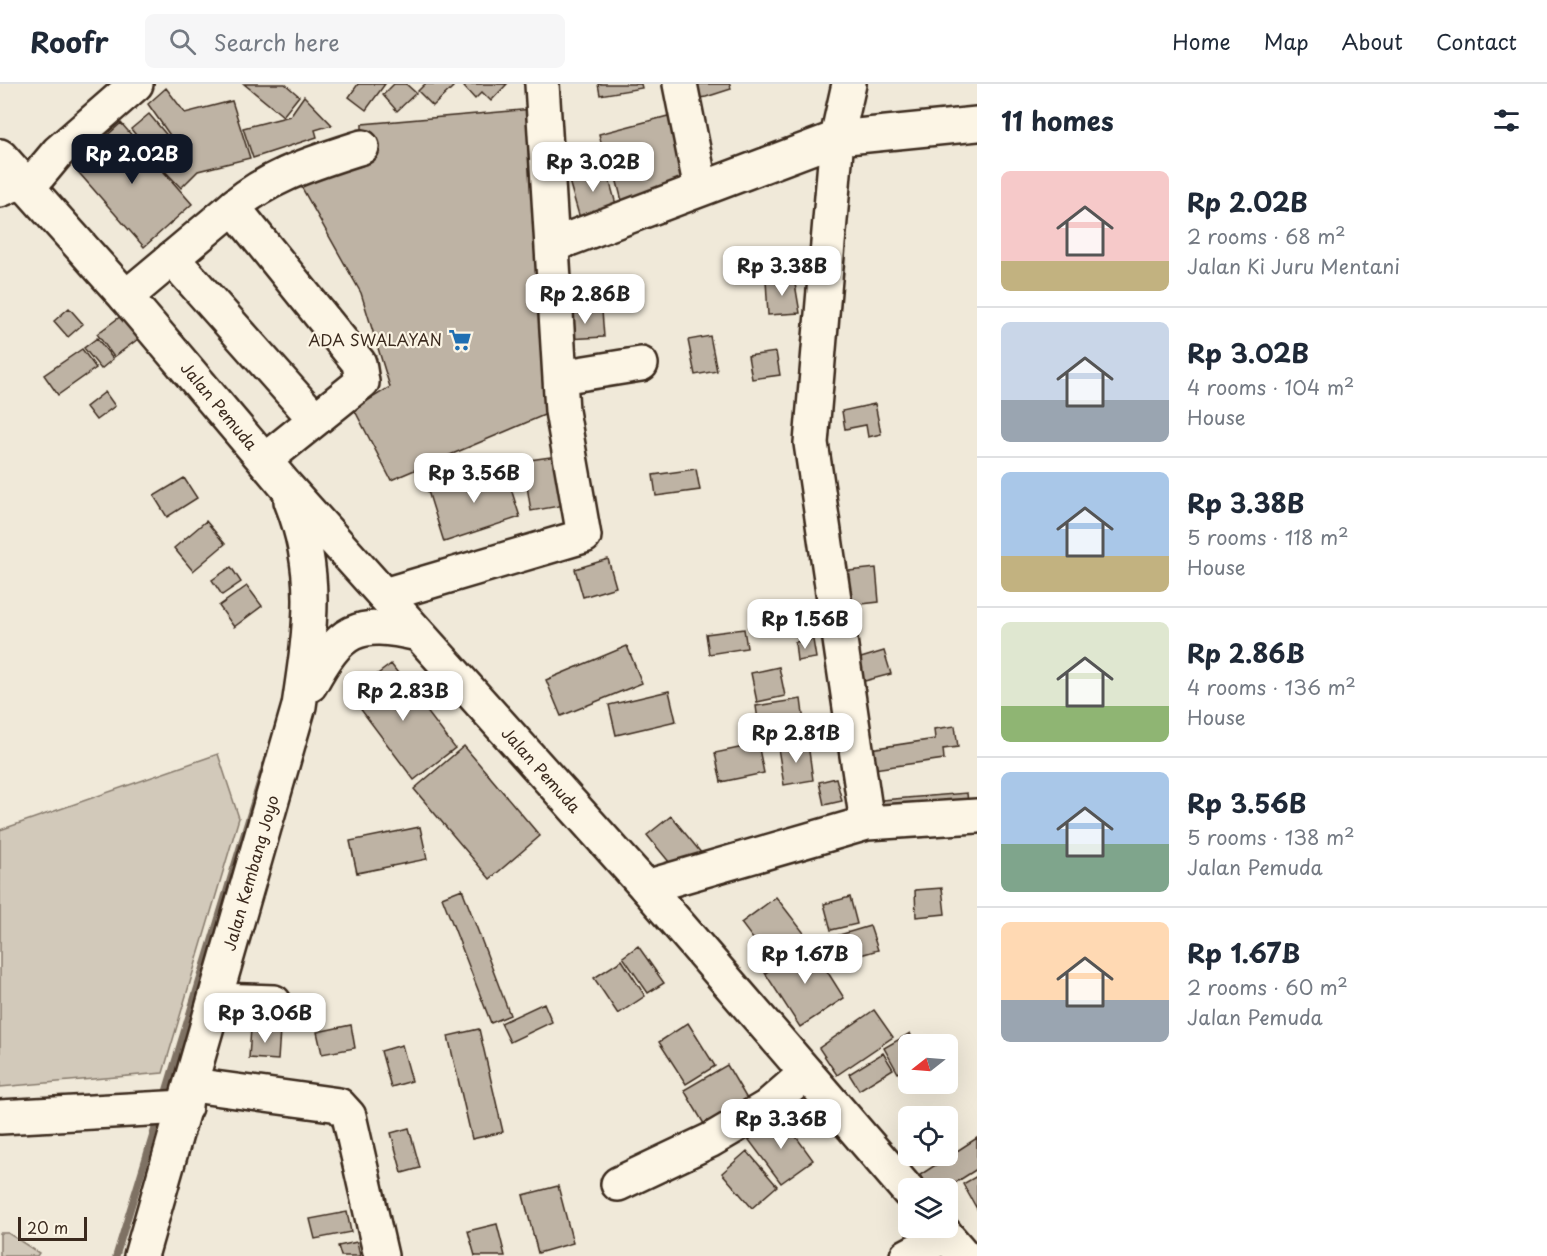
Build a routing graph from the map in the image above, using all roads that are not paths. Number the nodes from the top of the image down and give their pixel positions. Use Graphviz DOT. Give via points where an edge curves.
graph roads {
  1 [pos="136,84"];
  2 [pos="542,84"];
  3 [pos="680,84"];
  4 [pos="849,84"];
  5 [pos="977,124"];
  6 [pos="837,138"];
  7 [pos="362,147"];
  8 [pos="0,156"];
  9 [pos="17,186"];
  10 [pos="701,189"];
  11 [pos="225,214"];
  12 [pos="553,245"];
  13 [pos="172,258"];
  14 [pos="126,297"];
  15 [pos="641,364"];
  16 [pos="560,377"];
  17 [pos="315,419"];
  18 [pos="265,459"];
  19 [pos="285,485"];
  20 [pos="384,595"];
  21 [pos="418,634"];
  22 [pos="299,706"];
  23 [pos="977,816"];
  24 [pos="867,823"];
  25 [pos="646,886"];
  26 [pos="215,1000"];
  27 [pos="274,1002"];
  28 [pos="806,1073"];
  29 [pos="175,1102"];
  30 [pos="0,1117"];
  31 [pos="898,1179"];
  32 [pos="618,1184"];
  33 [pos="950,1239"];
  34 [pos="141,1256"];
  35 [pos="381,1256"];
  36 [pos="907,1256"];
  1 -- 9 [label="street"];
  2 -- 12 [label="street"];
  3 -- 10 [label="street"];
  4 -- 6 [label="street"];
  5 -- 6 [label="street"];
  6 -- 10 [label="street"];
  6 -- 24 [label="street" via="811,443"];
  7 -- 11 [label="street" via="289,171"];
  8 -- 9 [label="street, Jalan Pemuda"];
  9 -- 14 [label="street, Jalan Pemuda"];
  10 -- 12 [label="street"];
  11 -- 13 [label="street"];
  11 -- 17 [label="street" via="238,213 359,363 362,382"];
  12 -- 16 [label="street"];
  13 -- 14 [label="street"];
  13 -- 17 [label="street"];
  14 -- 18 [label="street, Jalan Pemuda"];
  15 -- 16 [label="street"];
  16 -- 20 [label="street" via="565,433 584,536"];
  17 -- 18 [label="street"];
  18 -- 19 [label="street, Jalan Pemuda"];
  19 -- 20 [label="street, Jalan Pemuda"];
  19 -- 22 [label="street, Jalan Kembang Joyo" via="301,527 312,593"];
  20 -- 21 [label="street, Jalan Pemuda"];
  21 -- 22 [label="street" via="374,627 340,639 326,655"];
  21 -- 25 [label="street, Jalan Pemuda"];
  22 -- 26 [label="street, Jalan Kembang Joyo"];
  23 -- 24 [label="street"];
  24 -- 25 [label="street"];
  25 -- 28 [label="street, Jalan Pemuda"];
  26 -- 27 [label="street"];
  26 -- 29 [label="street, Jalan Kembang Joyo"];
  28 -- 31 [label="street, Jalan Pemuda"];
  28 -- 32 [label="street" via="767,1107 711,1140"];
  29 -- 30 [label="street"];
  29 -- 34 [label="street, Jalan Kembang Joyo"];
  29 -- 35 [label="street" via="339,1105 349,1116"];
  33 -- 36 [label="street"];
}
